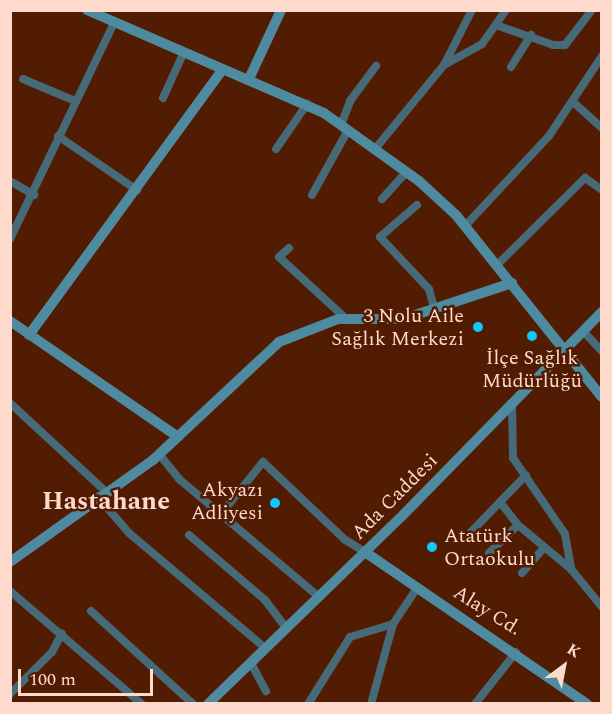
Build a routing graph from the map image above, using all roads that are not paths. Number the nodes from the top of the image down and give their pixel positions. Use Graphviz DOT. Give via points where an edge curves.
graph roads {
  1 [pos="87,10"];
  2 [pos="281,10"];
  3 [pos="472,10"];
  4 [pos="506,10"];
  5 [pos="592,10"];
  6 [pos="114,23"];
  7 [pos="496,25"];
  8 [pos="531,35"];
  9 [pos="183,54"];
  10 [pos="602,56"];
  11 [pos="444,64"];
  12 [pos="376,66"];
  13 [pos="511,67"];
  14 [pos="223,69"];
  15 [pos="23,79"];
  16 [pos="249,79"];
  17 [pos="163,98"];
  18 [pos="75,100"];
  19 [pos="573,102"];
  20 [pos="307,104"];
  21 [pos="344,127"];
  22 [pos="602,128"];
  23 [pos="58,136"];
  24 [pos="276,149"];
  25 [pos="375,149"];
  26 [pos="406,172"];
  27 [pos="10,182"];
  28 [pos="137,190"];
  29 [pos="602,190"];
  30 [pos="34,195"];
  31 [pos="312,195"];
  32 [pos="382,200"];
  33 [pos="417,205"];
  34 [pos="465,226"];
  35 [pos="10,239"];
  36 [pos="289,248"];
  37 [pos="497,265"];
  38 [pos="512,283"];
  39 [pos="434,308"];
  40 [pos="602,312"];
  41 [pos="345,318"];
  42 [pos="10,321"];
  43 [pos="584,332"];
  44 [pos="29,335"];
  45 [pos="566,350"];
  46 [pos="602,351"];
  47 [pos="602,397"];
  48 [pos="10,403"];
  49 [pos="512,405"];
  50 [pos="178,437"];
  51 [pos="159,454"];
  52 [pos="526,475"];
  53 [pos="101,494"];
  54 [pos="500,502"];
  55 [pos="220,514"];
  56 [pos="518,525"];
  57 [pos="471,532"];
  58 [pos="189,535"];
  59 [pos="544,548"];
  60 [pos="365,552"];
  61 [pos="489,553"];
  62 [pos="10,562"];
  63 [pos="571,569"];
  64 [pos="522,573"];
  65 [pos="417,588"];
  66 [pos="10,591"];
  67 [pos="319,597"];
  68 [pos="602,607"];
  69 [pos="91,611"];
  70 [pos="393,624"];
  71 [pos="286,628"];
  72 [pos="63,633"];
  73 [pos="265,648"];
  74 [pos="517,651"];
  75 [pos="250,663"];
  76 [pos="266,691"];
  77 [pos="10,694"];
  78 [pos="142,704"];
  79 [pos="193,704"];
  80 [pos="208,704"];
  81 [pos="308,704"];
  82 [pos="371,704"];
  83 [pos="475,704"];
  84 [pos="587,704"];
  1 -- 6 [label="street"];
  2 -- 16 [label="street"];
  3 -- 11 [label="street"];
  4 -- 7 [label="street"];
  5 -- 8 [label="street" via="565,45"];
  6 -- 9 [label="street"];
  6 -- 18 [label="street"];
  7 -- 8 [label="street"];
  7 -- 11 [label="street" via="482,44"];
  8 -- 13 [label="street"];
  9 -- 14 [label="street"];
  9 -- 17 [label="street"];
  10 -- 19 [label="street"];
  11 -- 25 [label="street"];
  12 -- 21 [label="street" via="350,101"];
  14 -- 16 [label="street"];
  14 -- 28 [label="street"];
  15 -- 18 [label="street"];
  16 -- 20 [label="street"];
  18 -- 23 [label="street"];
  19 -- 22 [label="street"];
  19 -- 34 [label="street" via="549,136"];
  20 -- 21 [label="street"];
  20 -- 24 [label="street"];
  21 -- 25 [label="street"];
  21 -- 31 [label="street"];
  23 -- 28 [label="street"];
  23 -- 30 [label="street"];
  25 -- 26 [label="street"];
  26 -- 32 [label="street"];
  26 -- 34 [label="street"];
  27 -- 30 [label="street"];
  28 -- 44 [label="street"];
  29 -- 37 [label="street" via="585,178"];
  30 -- 35 [label="street"];
  33 -- 39 [label="street" via="380,237 429,289"];
  34 -- 37 [label="street"];
  36 -- 41 [label="street" via="279,257"];
  37 -- 38 [label="street"];
  38 -- 39 [label="street"];
  38 -- 45 [label="street"];
  39 -- 41 [label="street" via="394,320"];
  40 -- 43 [label="street, Ada Caddesi"];
  41 -- 50 [label="street" via="279,342"];
  42 -- 44 [label="street"];
  43 -- 45 [label="street, Ada Caddesi"];
  43 -- 46 [label="street"];
  44 -- 50 [label="street"];
  45 -- 47 [label="street"];
  45 -- 49 [label="street, Ada Caddesi"];
  48 -- 53 [label="street"];
  49 -- 52 [label="street" via="513,458"];
  49 -- 60 [label="street, Ada Caddesi"];
  50 -- 51 [label="street"];
  51 -- 53 [label="street"];
  51 -- 55 [label="street" via="179,479"];
  52 -- 54 [label="street"];
  52 -- 63 [label="street" via="566,534"];
  53 -- 62 [label="street"];
  53 -- 73 [label="street" via="129,533"];
  54 -- 56 [label="street"];
  54 -- 57 [label="street"];
  55 -- 60 [label="street" via="262,462 344,539"];
  55 -- 67 [label="street"];
  56 -- 59 [label="street"];
  56 -- 61 [label="street"];
  58 -- 71 [label="street" via="265,600"];
  59 -- 63 [label="street"];
  59 -- 64 [label="street"];
  60 -- 65 [label="street, Alay Cd."];
  60 -- 67 [label="street, Ada Caddesi"];
  63 -- 68 [label="street"];
  65 -- 70 [label="street"];
  65 -- 74 [label="street, Alay Cd."];
  66 -- 72 [label="street"];
  67 -- 71 [label="street, Ada Caddesi"];
  69 -- 79 [label="street"];
  70 -- 81 [label="street" via="350,637"];
  70 -- 82 [label="street"];
  71 -- 73 [label="street, Ada Caddesi"];
  72 -- 77 [label="street" via="52,652"];
  72 -- 78 [label="street"];
  73 -- 75 [label="street, Ada Caddesi"];
  74 -- 83 [label="street"];
  74 -- 84 [label="street, Alay Cd."];
  75 -- 76 [label="street"];
  75 -- 80 [label="street, Ada Caddesi"];
}
